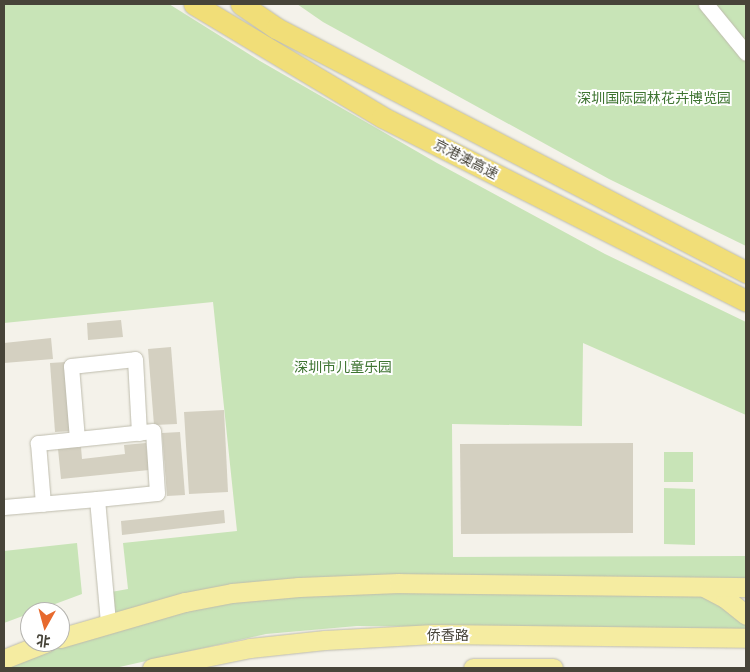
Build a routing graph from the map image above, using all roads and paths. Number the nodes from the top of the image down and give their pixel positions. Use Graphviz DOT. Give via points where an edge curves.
graph roads {
  1 [pos="194,4"];
  2 [pos="241,4"];
  3 [pos="706,4"];
  4 [pos="746,53"];
  5 [pos="746,272"];
  6 [pos="746,301"];
  7 [pos="139,433"];
  8 [pos="77,439"];
  9 [pos="97,499"];
  10 [pos="44,504"];
  11 [pos="4,507"];
  12 [pos="706,587"];
  13 [pos="746,587"];
  14 [pos="746,615"];
  15 [pos="108,622"];
  16 [pos="70,635"];
  17 [pos="746,638"];
  18 [pos="22,652"];
  19 [pos="4,659"];
  20 [pos="152,668"];
  21 [pos="473,668"];
  22 [pos="553,668"];
  1 -- 6 [label="highway, 京港澳高速" via="382,117"];
  2 -- 5 [label="highway, 京港澳高速" via="285,33"];
  3 -- 4 [label="lane"];
  7 -- 8 [label="lane"];
  7 -- 8 [label="lane" via="135,359 71,366"];
  7 -- 9 [label="lane" via="153,431 157,493"];
  8 -- 10 [label="lane" via="38,443"];
  9 -- 10 [label="lane"];
  9 -- 15 [label="lane"];
  10 -- 11 [label="lane"];
  12 -- 13 [label="main road"];
  12 -- 14 [label="main road"];
  12 -- 15 [label="main road" via="339,584 232,594"];
  15 -- 16 [label="main road"];
  17 -- 20 [label="main road, 侨香路" via="434,634 250,648"];
  18 -- 19 [label="main road"];
  21 -- 22 [label="main road"];
}
